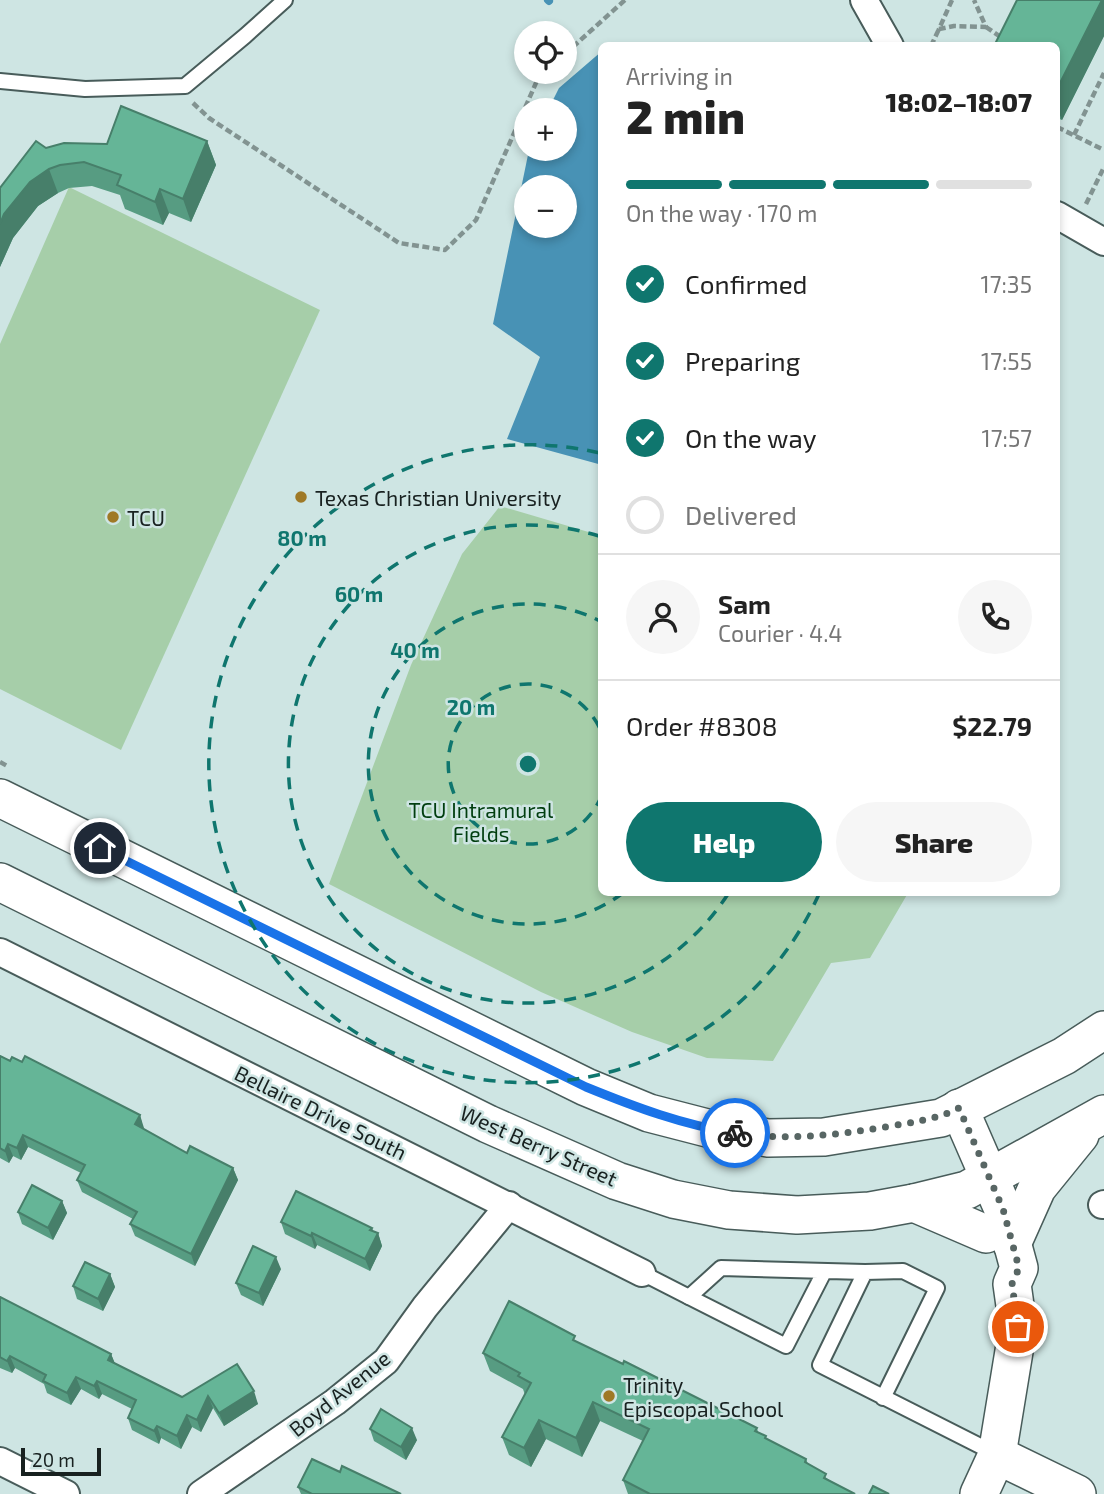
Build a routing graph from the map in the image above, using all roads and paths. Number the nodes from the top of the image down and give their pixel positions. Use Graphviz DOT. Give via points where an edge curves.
graph roads {
  1 [pos="285,0"];
  2 [pos="625,0"];
  3 [pos="864,0"];
  4 [pos="952,0"];
  5 [pos="974,0"];
  6 [pos="986,27"];
  7 [pos="939,29"];
  8 [pos="1006,40"];
  9 [pos="888,42"];
  10 [pos="933,42"];
  11 [pos="577,43"];
  12 [pos="1104,73"];
  13 [pos="0,81"];
  14 [pos="535,84"];
  15 [pos="175,86"];
  16 [pos="1060,128"];
  17 [pos="1074,135"];
  18 [pos="1104,150"];
  19 [pos="1104,167"];
  20 [pos="1066,221"];
  21 [pos="1104,242"];
  22 [pos="0,762"];
  23 [pos="6,784"];
  24 [pos="0,882"];
  25 [pos="0,952"];
  26 [pos="1104,1030"];
  27 [pos="950,1113"];
  28 [pos="1097,1119"];
  29 [pos="978,1184"];
  30 [pos="914,1203"];
  31 [pos="509,1205"];
  32 [pos="999,1239"];
  33 [pos="824,1272"];
  34 [pos="865,1272"];
  35 [pos="642,1273"];
  36 [pos="690,1297"];
  37 [pos="883,1398"];
  38 [pos="997,1455"];
  39 [pos="0,1461"];
  40 [pos="66,1494"];
  41 [pos="201,1494"];
  42 [pos="979,1494"];
  43 [pos="1077,1494"];
  1 -- 15 [label="lane" via="185,86"];
  2 -- 11 [label="path"];
  3 -- 9 [label="street"];
  4 -- 7 [label="path"];
  5 -- 6 [label="path"];
  6 -- 7 [label="path"];
  6 -- 8 [label="path"];
  7 -- 10 [label="path"];
  12 -- 17 [label="path"];
  13 -- 15 [label="lane" via="85,89"];
  14 -- 15 [label="path" via="475,220 445,250 399,243 209,118"];
  16 -- 17 [label="path"];
  17 -- 18 [label="path"];
  19 -- 20 [label="path"];
  20 -- 21 [label="street"];
  22 -- 23 [label="path"];
  23 -- 27 [label="main road" via="586,1087 649,1112 768,1138 824,1137"];
  24 -- 30 [label="main road, West Berry Street" via="488,1124 617,1181 729,1210 797,1215"];
  25 -- 31 [label="street, Bellaire Drive South"];
  26 -- 27 [label="main road" via="1064,1056"];
  27 -- 29 [label="main road"];
  28 -- 29 [label="main road, West Berry Street"];
  28 -- 32 [label="main road"];
  29 -- 30 [label="main road, West Berry Street"];
  29 -- 32 [label="main road"];
  30 -- 32 [label="main road"];
  31 -- 35 [label="street, Bellaire Drive South"];
  31 -- 41 [label="street, Boyd Avenue" via="386,1361 335,1402"];
  32 -- 38 [label="main road" via="999,1270 1012,1284 1018,1327"];
  33 -- 34 [label="lane"];
  33 -- 36 [label="lane" via="721,1268"];
  33 -- 36 [label="lane" via="786,1346"];
  34 -- 37 [label="lane" via="820,1365"];
  34 -- 37 [label="lane" via="903,1271 937,1289"];
  35 -- 36 [label="lane"];
  37 -- 38 [label="lane"];
  38 -- 42 [label="main road"];
  38 -- 43 [label="main road"];
  39 -- 40 [label="street"];
}
